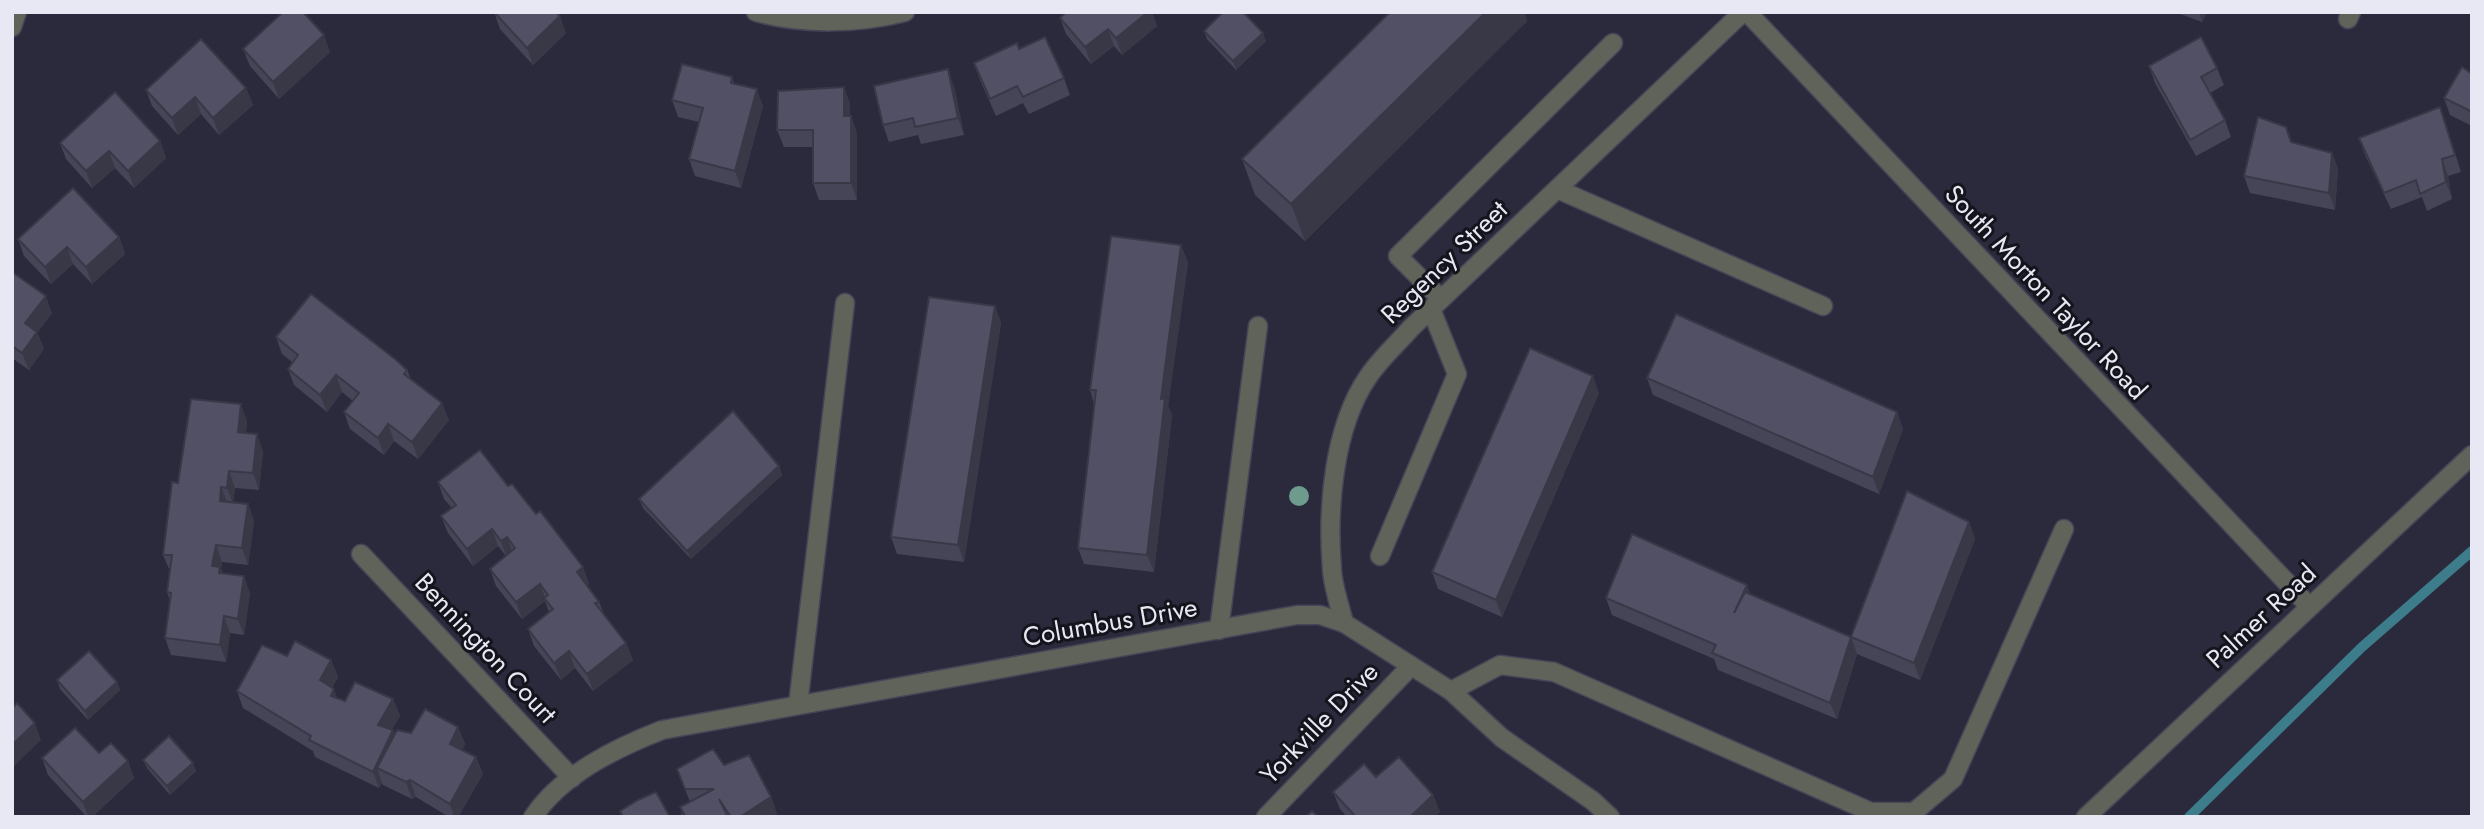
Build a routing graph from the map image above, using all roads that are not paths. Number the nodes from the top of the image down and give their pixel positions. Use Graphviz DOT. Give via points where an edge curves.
graph roads {
  1 [pos="17,12"];
  2 [pos="756,12"];
  3 [pos="905,12"];
  4 [pos="1745,12"];
  5 [pos="12,27"];
  6 [pos="1613,43"];
  7 [pos="1557,189"];
  8 [pos="845,303"];
  9 [pos="1436,304"];
  10 [pos="1824,306"];
  11 [pos="1258,326"];
  12 [pos="2472,455"];
  13 [pos="2064,529"];
  14 [pos="361,554"];
  15 [pos="1380,556"];
  16 [pos="2309,606"];
  17 [pos="1344,623"];
  18 [pos="1219,630"];
  19 [pos="1410,666"];
  20 [pos="1451,691"];
  21 [pos="798,705"];
  22 [pos="572,778"];
  23 [pos="533,817"];
  24 [pos="1266,817"];
  25 [pos="1610,817"];
  26 [pos="2087,817"];
  1 -- 5 [label="street"];
  2 -- 3 [label="street" via="842,21"];
  4 -- 7 [label="street, Regency Street"];
  4 -- 16 [label="street, South Morton Taylor Road"];
  6 -- 9 [label="street" via="1398,256"];
  7 -- 9 [label="street, Regency Street"];
  7 -- 10 [label="street"];
  8 -- 21 [label="street"];
  9 -- 15 [label="street" via="1457,374"];
  9 -- 17 [label="street, Regency Street" via="1368,377 1339,446 1332,572"];
  11 -- 18 [label="street"];
  12 -- 16 [label="street, Palmer Road"];
  13 -- 20 [label="street" via="1953,779 1914,812 1871,812 1554,673 1500,665"];
  14 -- 22 [label="street, Bennington Court"];
  16 -- 26 [label="street, Palmer Road"];
  17 -- 18 [label="street, Columbus Drive" via="1320,615 1297,615"];
  17 -- 19 [label="street, Columbus Drive"];
  18 -- 21 [label="street, Columbus Drive"];
  19 -- 20 [label="street, Columbus Drive"];
  19 -- 24 [label="street, Yorkville Drive"];
  20 -- 25 [label="street, Columbus Drive" via="1502,738"];
  21 -- 22 [label="street, Columbus Drive" via="662,730 619,747"];
  22 -- 23 [label="street, Columbus Drive"];
}
